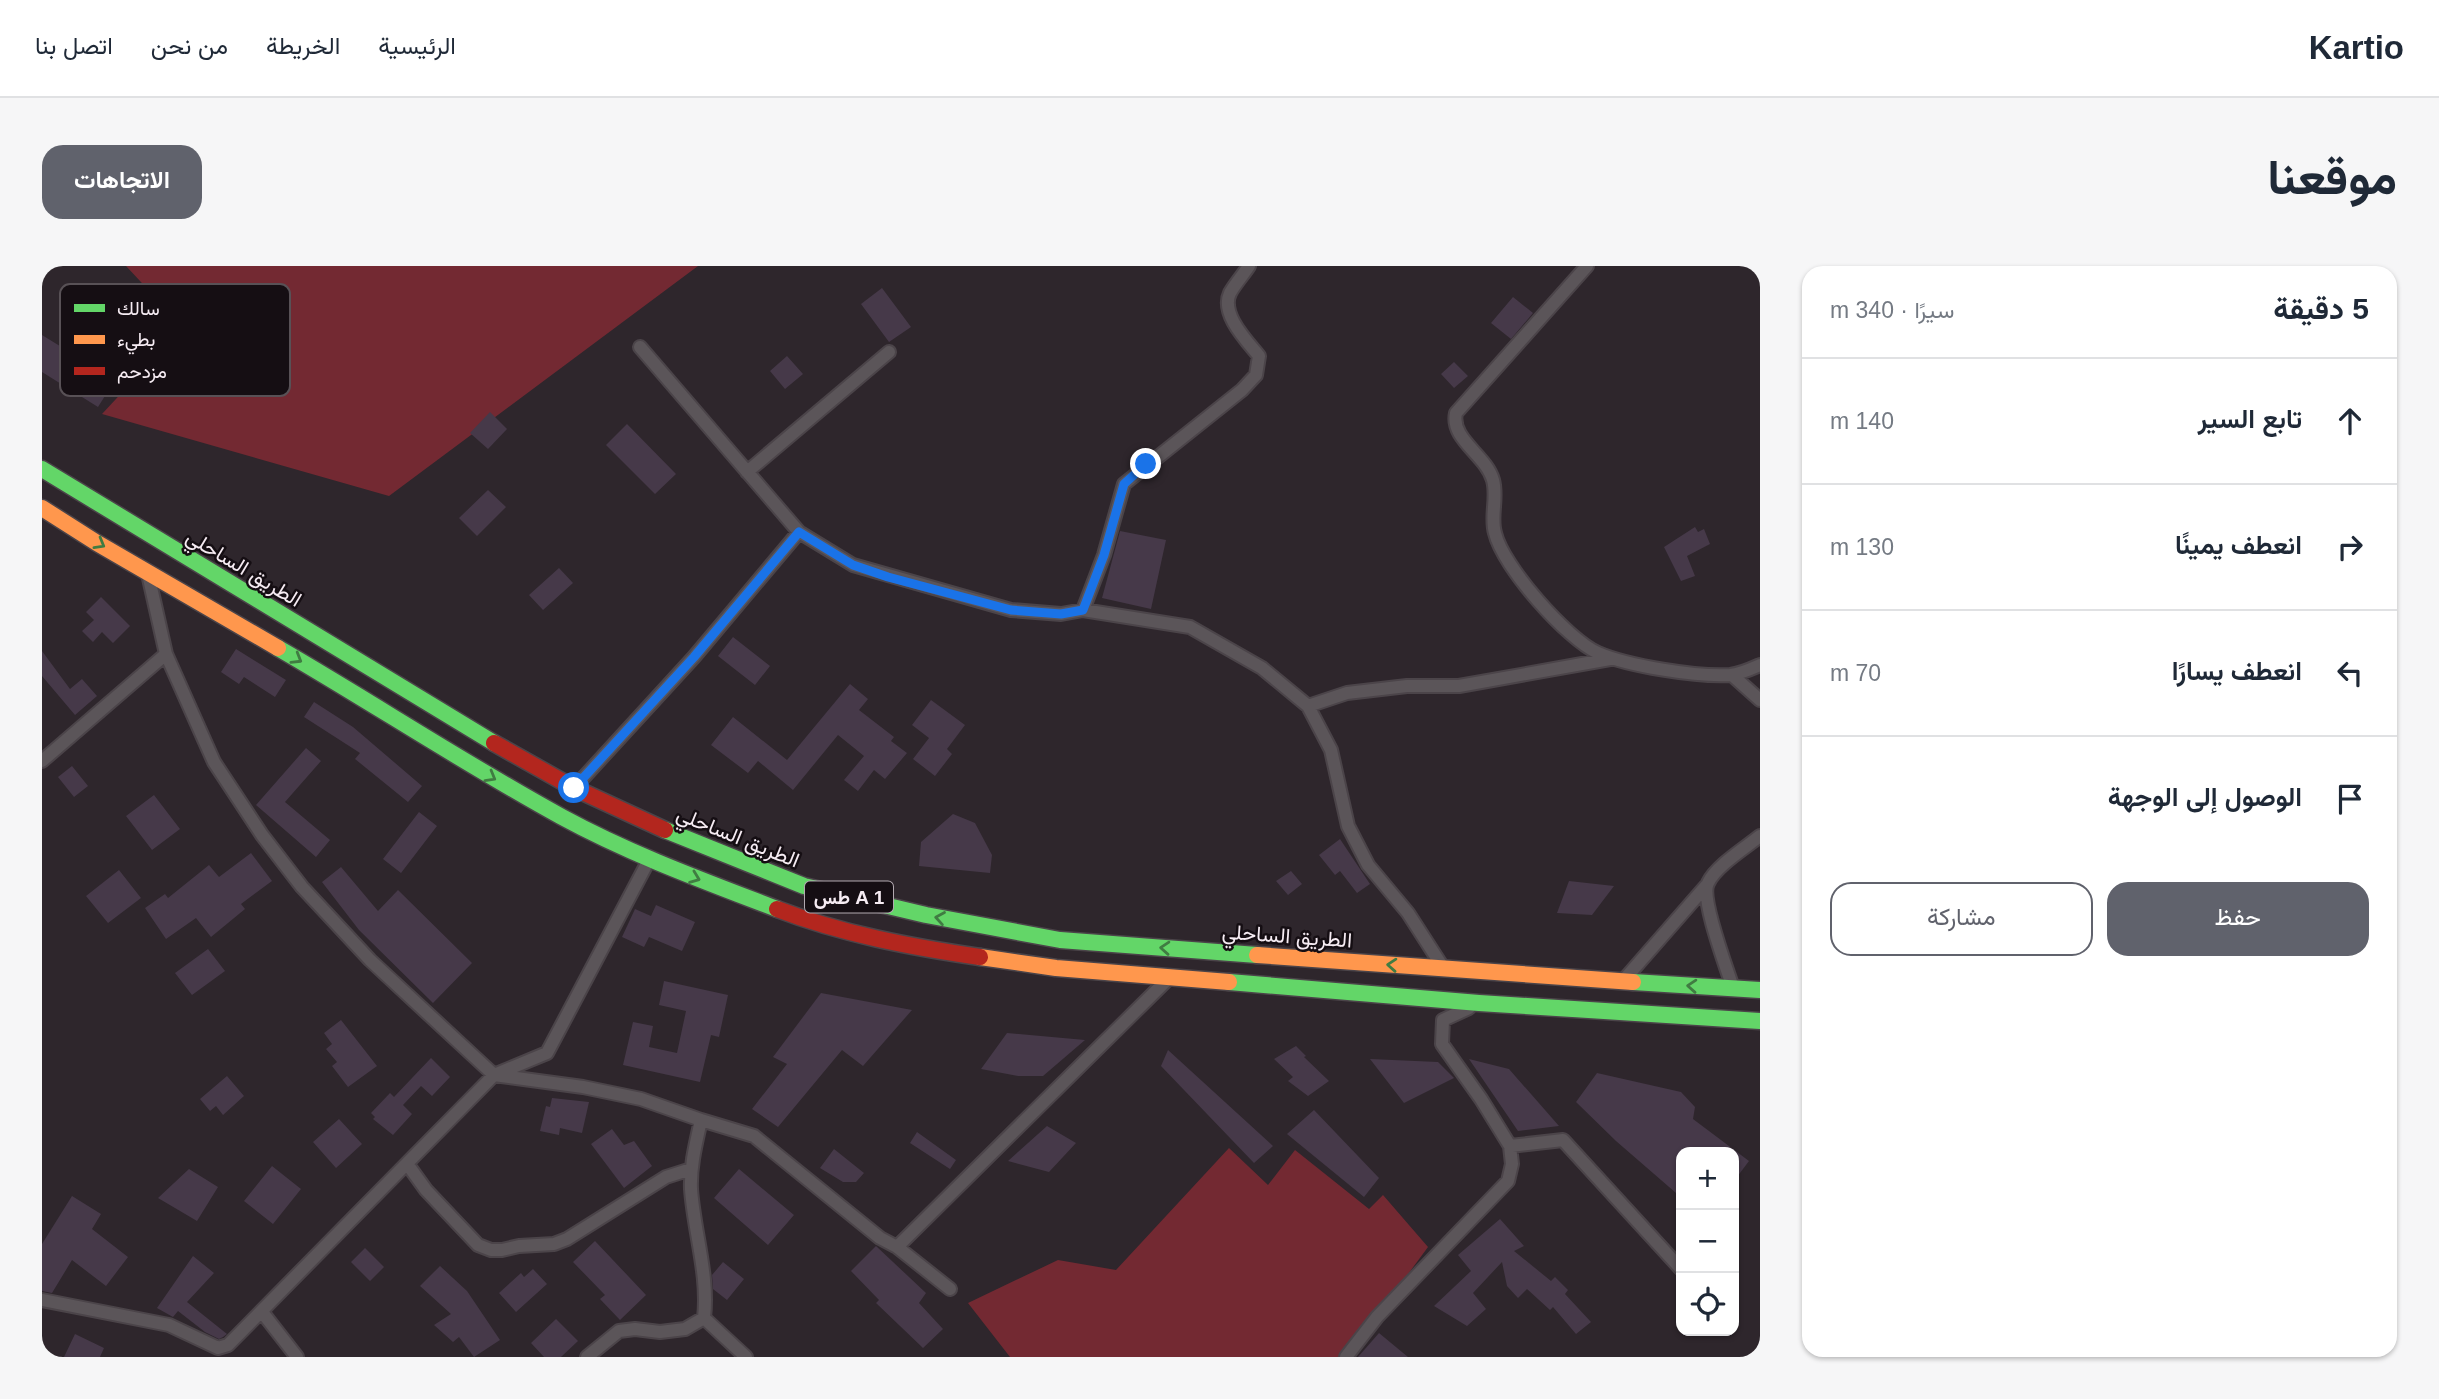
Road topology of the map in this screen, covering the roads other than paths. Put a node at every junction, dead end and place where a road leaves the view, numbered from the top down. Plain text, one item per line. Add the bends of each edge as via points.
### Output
1 (1249, 266) edge
2 (1587, 266) edge
3 (640, 347) dead end
4 (889, 352) dead end
5 (42, 469) edge
6 (747, 472) junction
7 (42, 508) edge
8 (799, 532) junction
9 (147, 570) junction
10 (1083, 610) junction
11 (166, 654) junction
12 (1614, 659) junction
13 (1760, 665) edge
14 (1732, 675) junction
15 (1760, 700) edge
16 (1308, 706) junction
17 (42, 761) edge
18 (574, 788) junction
19 (1760, 836) edge
20 (650, 858) junction
21 (1706, 887) junction
22 (1444, 969) junction
23 (1169, 978) junction
24 (1623, 981) junction
25 (1733, 988) junction
26 (1760, 990) edge
27 (1479, 1003) junction
28 (1760, 1021) edge
29 (494, 1075) junction
30 (701, 1120) junction
31 (1510, 1146) junction
32 (408, 1165) junction
33 (691, 1169) junction
34 (897, 1247) junction
35 (1676, 1264) edge
36 (950, 1289) dead end
37 (42, 1300) edge
38 (262, 1312) junction
39 (704, 1318) junction
40 (297, 1357) edge
41 (587, 1357) edge
42 (746, 1357) edge
43 (1346, 1357) edge

1 - 10 street via 1227,304 1259,356 1256,375 1124,484
2 - 12 street via 1467,399 1454,421 1493,481 1495,534 1518,575 1581,642
3 - 6 street
4 - 6 street
5 - 18 highway, الطريق الساحلي / طس A 1 via 467,728
6 - 8 street
7 -> 9 highway, طس A 1
8 - 10 street via 853,565 888,577 1011,610 1061,614
8 - 18 street via 694,657
9 - 11 street
9 -> 20 highway, طس A 1 via 485,773 564,818
10 - 16 street via 1190,627 1262,668
11 - 17 street
11 - 29 street via 214,762 302,887 370,960
12 - 14 street via 1671,671
12 - 16 street via 1459,685 1407,685 1347,693
13 - 14 street
14 - 15 street
16 - 22 street via 1331,750 1348,825 1368,865 1408,913
22 -> 18 highway, الطريق الساحلي / طس A 1 via 1060,940 926,915 804,887 692,843
19 - 21 street via 1713,875
20 -> 23 highway, طس A 1 via 821,926 920,948 1055,968
20 - 29 street via 547,1053
21 - 24 street
21 - 25 street
22 - 24 highway, الطريق الساحلي / طس A 1
23 - 27 highway, طس A 1
23 - 34 street
25 -> 24 highway, الطريق الساحلي / طس A 1
25 - 26 highway, الطريق الساحلي / طس A 1
27 - 28 highway, طس A 1
27 - 31 street via 1443,1020 1442,1044
29 - 30 street via 641,1099
29 - 32 street
30 - 33 street
30 - 34 street via 754,1136
31 - 35 street via 1563,1140
31 - 43 street via 1508,1181 1377,1317
32 - 33 street via 478,1245 491,1250 567,1239 666,1177
32 - 38 street
33 - 39 street
34 - 36 street
37 - 38 street via 169,1325 218,1348 233,1342
38 - 40 street
39 - 41 street via 685,1329 619,1331
39 - 42 street

